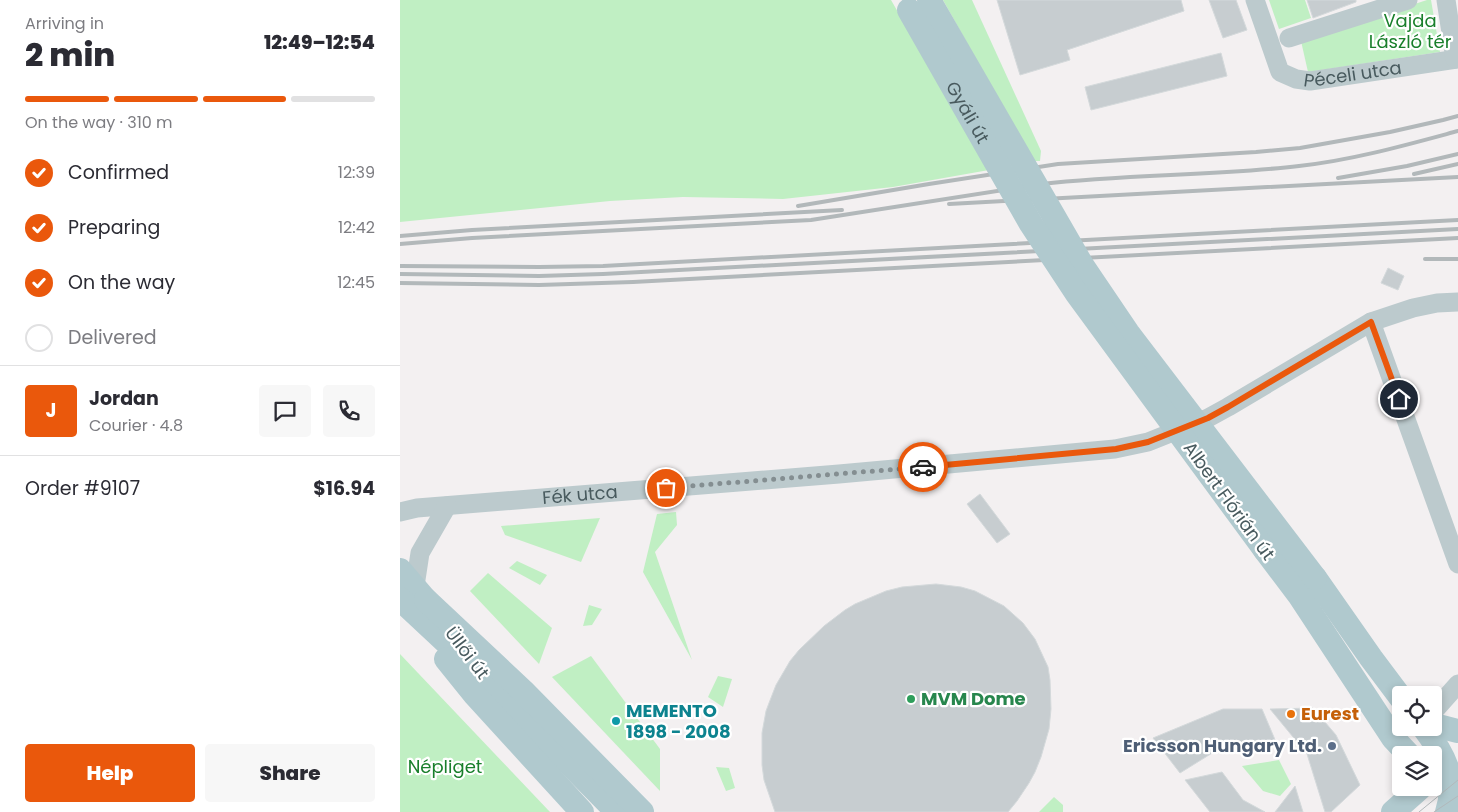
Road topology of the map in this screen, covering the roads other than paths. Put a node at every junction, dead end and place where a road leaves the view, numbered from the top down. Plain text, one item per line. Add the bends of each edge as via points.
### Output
1 (1255, 0) edge
2 (1408, 0) edge
3 (1446, 0) edge
4 (918, 3) edge
5 (1288, 38) dead end
6 (1456, 59) edge
7 (1056, 218) joint
8 (1030, 224) joint
9 (1458, 302) edge
10 (1371, 322) junction
11 (447, 506) junction
12 (409, 510) edge
13 (400, 517) edge
14 (1458, 564) edge
15 (408, 592) edge
16 (1458, 684) edge
17 (1392, 686) edge
18 (1442, 702) edge
19 (1442, 728) edge
20 (1458, 731) edge
21 (1430, 736) edge
22 (1393, 738) junction
23 (1395, 746) edge
24 (1401, 746) edge
25 (1448, 776) edge
26 (1398, 796) edge
27 (1411, 796) edge
28 (1394, 811) edge
29 (582, 812) edge
30 (617, 812) edge
31 (642, 812) edge
32 (1447, 812) edge

1 - 6 street, Péceli utca via 1280,72 1296,79 1310,81
2 - 5 street
3 - 6 street
4 - 7 main road, Gyáli út, bridge
4 - 8 main road, Gyáli út, bridge
7 - 17 main road, Albert Flórián út, bridge via 1082,265 1128,332 1315,578
8 - 22 main road, Albert Flórián út, bridge via 1077,294 1299,595
9 - 10 street, Fék utca via 1413,308
10 - 11 street, Fék utca via 1208,418 1148,442 1116,449
10 - 14 street
11 - 12 street, Fék utca
11 - 15 street via 420,553
12 - 13 street, Fék utca
15 - 29 main road via 475,695
15 - 30 main road, Üllői út via 492,685
15 - 31 main road via 523,691
16 - 18 street
19 - 20 main road
21 - 25 main road via 1440,750
22 - 23 main road
22 - 24 main road, Albert Flórián út
25 - 32 main road via 1452,802
26 - 28 main road
27 - 28 main road

